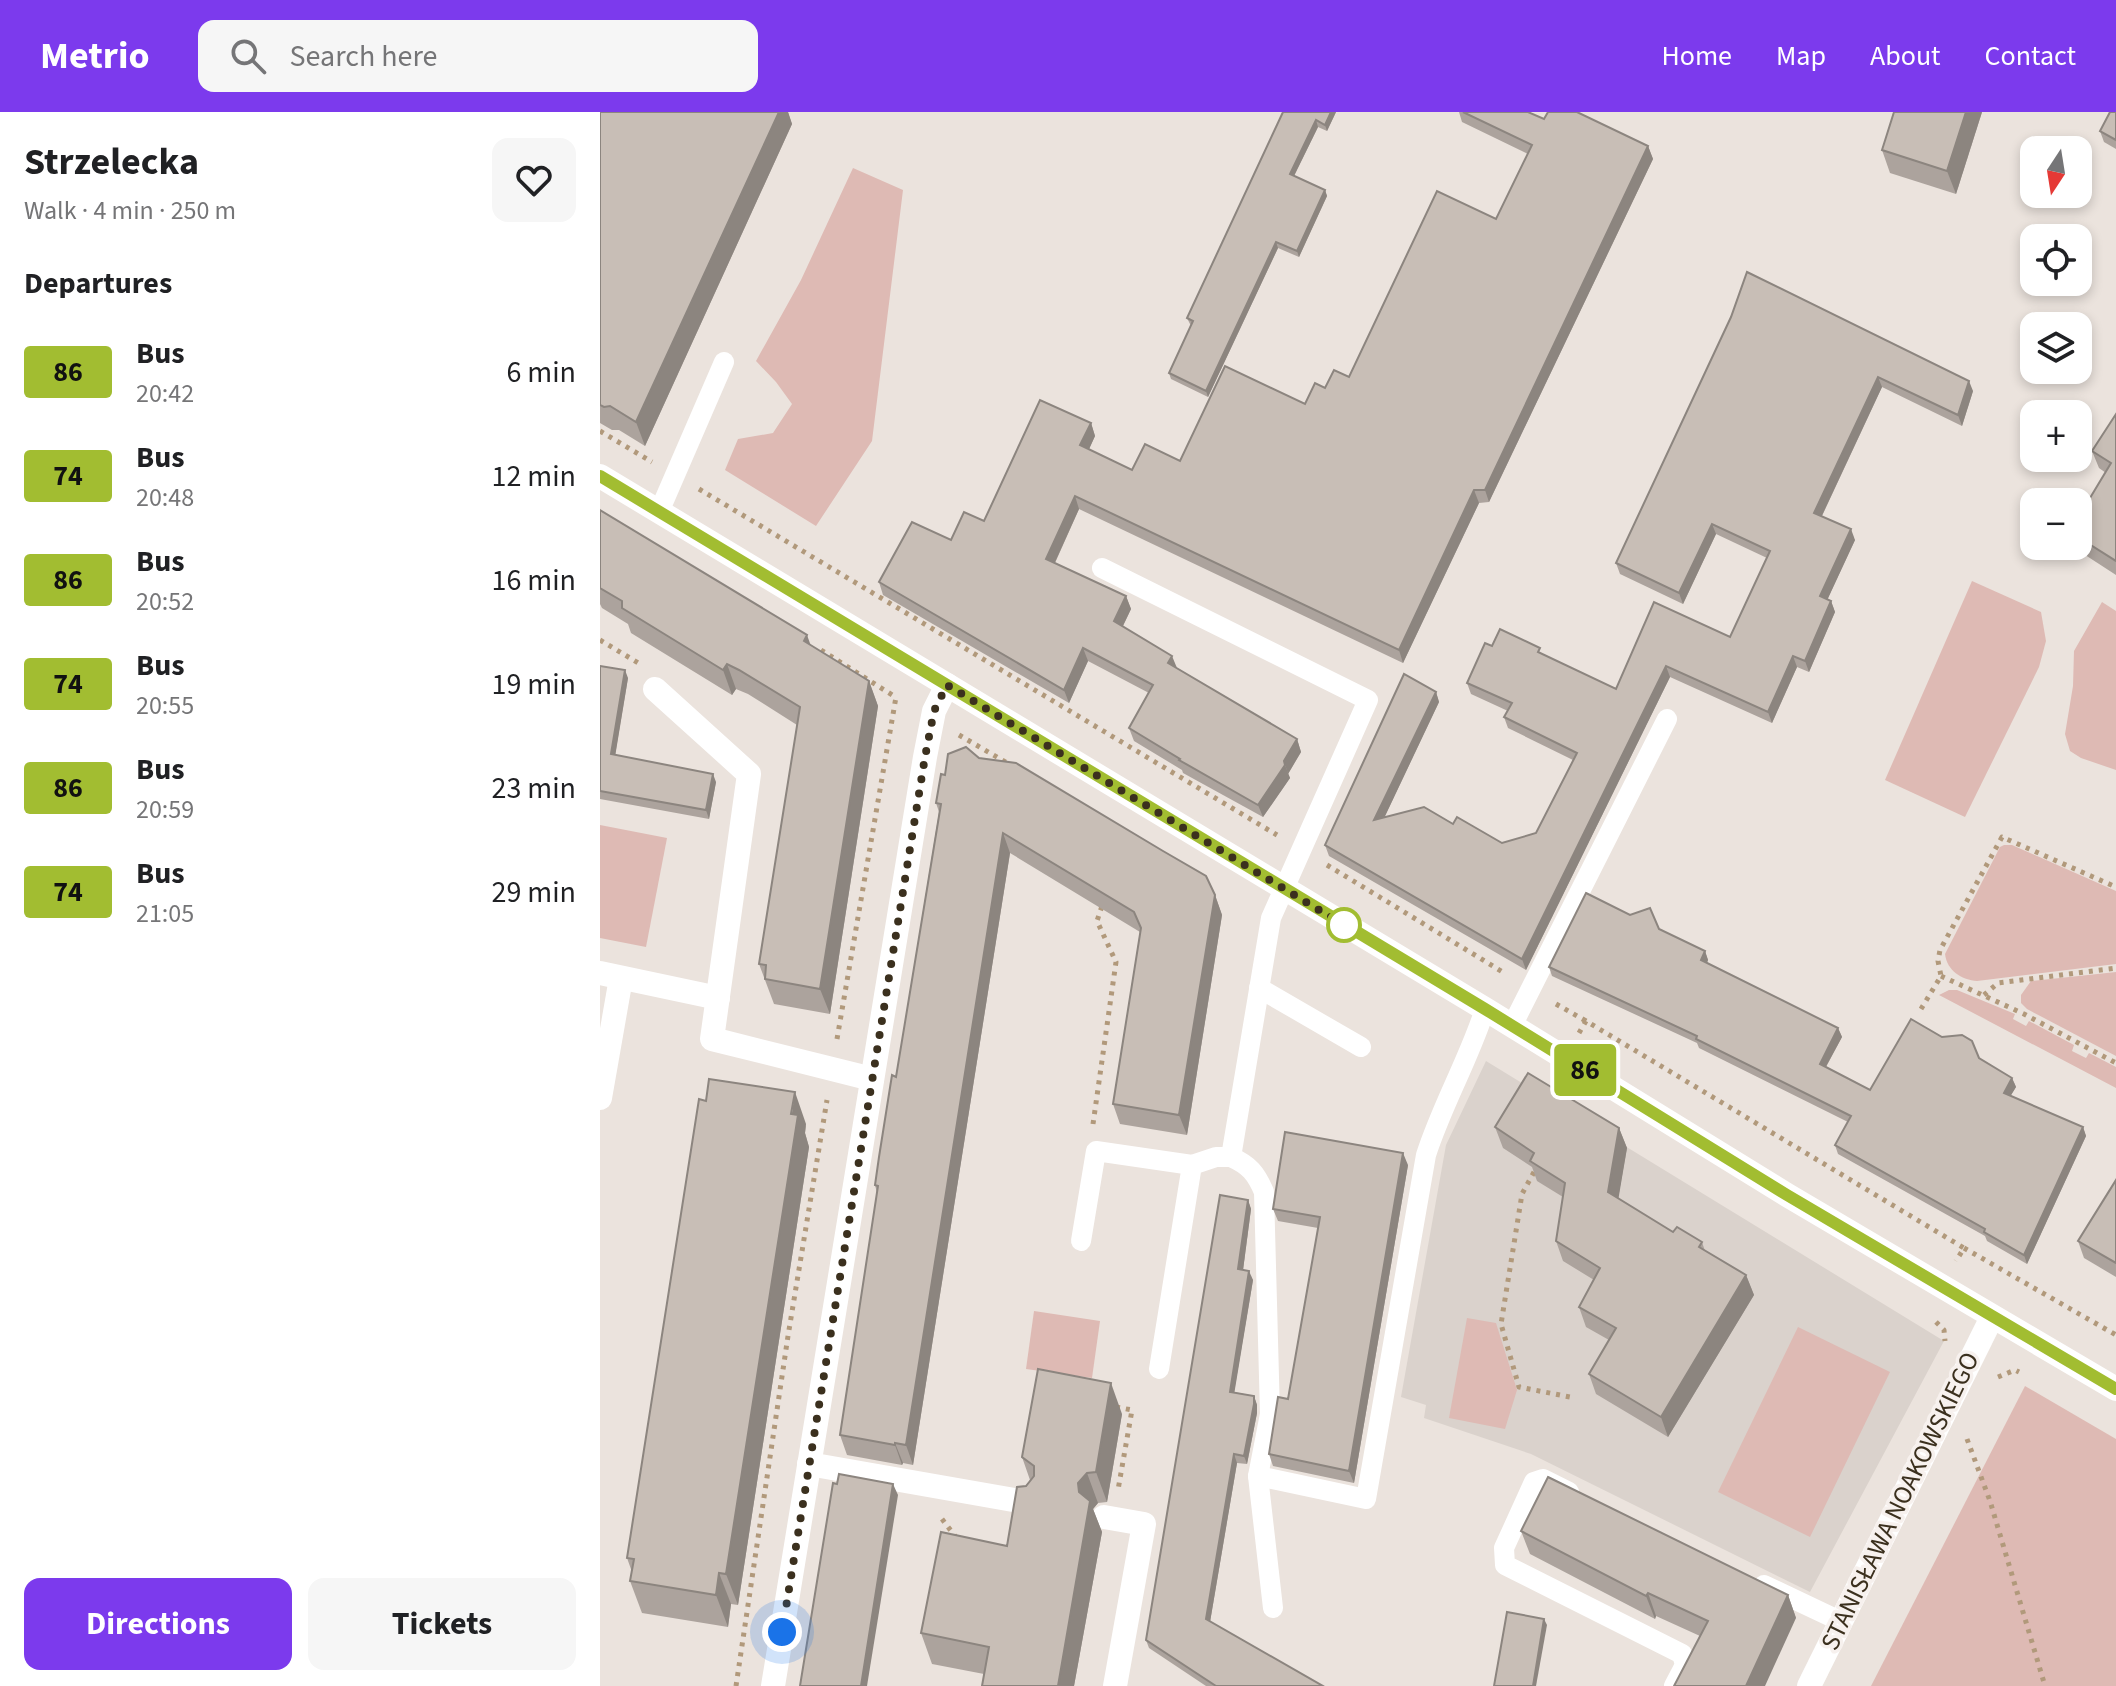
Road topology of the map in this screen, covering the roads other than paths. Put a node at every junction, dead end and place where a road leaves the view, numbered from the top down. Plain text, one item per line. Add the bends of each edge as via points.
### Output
1 (724, 362) dead end
2 (600, 476) edge
3 (659, 512) junction
4 (1102, 568) dead end
5 (947, 685) junction
6 (655, 689) road end
7 (1667, 719) dead end
8 (1283, 888) junction
9 (610, 975) edge
10 (1259, 988) junction
11 (718, 998) junction
12 (1485, 1009) junction
13 (1512, 1026) junction
14 (1361, 1047) dead end
15 (872, 1079) junction
16 (600, 1098) edge
17 (1231, 1157) junction
18 (1192, 1165) junction
19 (1081, 1241) dead end
20 (1992, 1317) junction
21 (1159, 1369) dead end
22 (2116, 1389) edge
23 (809, 1464) junction
24 (1258, 1476) junction
25 (1586, 1500) edge
26 (1031, 1503) edge
27 (1109, 1518) road end
28 (1744, 1575) edge
29 (1273, 1608) dead end
30 (1840, 1621) junction
31 (773, 1686) edge
32 (1115, 1686) edge
33 (1674, 1686) edge
34 (1809, 1686) edge

1 - 3 lane
2 - 3 street
3 - 5 street
4 - 8 lane via 1368,700
5 - 8 street
5 - 15 street via 932,720
6 - 11 street via 749,774
7 - 13 lane
8 - 10 lane via 1271,918
8 - 12 street
9 - 11 street
9 - 16 street
10 - 14 lane
10 - 17 lane
11 - 15 street via 712,1039
12 - 13 street
12 - 24 lane via 1426,1155 1366,1499
13 - 20 street
15 - 23 street
17 - 18 lane
17 - 24 lane via 1248,1164 1264,1192 1270,1414
18 - 19 lane via 1096,1151
18 - 21 lane
20 - 22 street
20 - 30 street, STANISŁAWA NOAKOWSKIEGO
23 - 26 street
23 - 31 street
24 - 29 lane
25 - 33 lane via 1543,1479 1534,1482 1504,1548 1505,1565 1682,1654 1685,1665
27 - 32 street via 1144,1524
28 - 30 lane
30 - 34 street, STANISŁAWA NOAKOWSKIEGO

